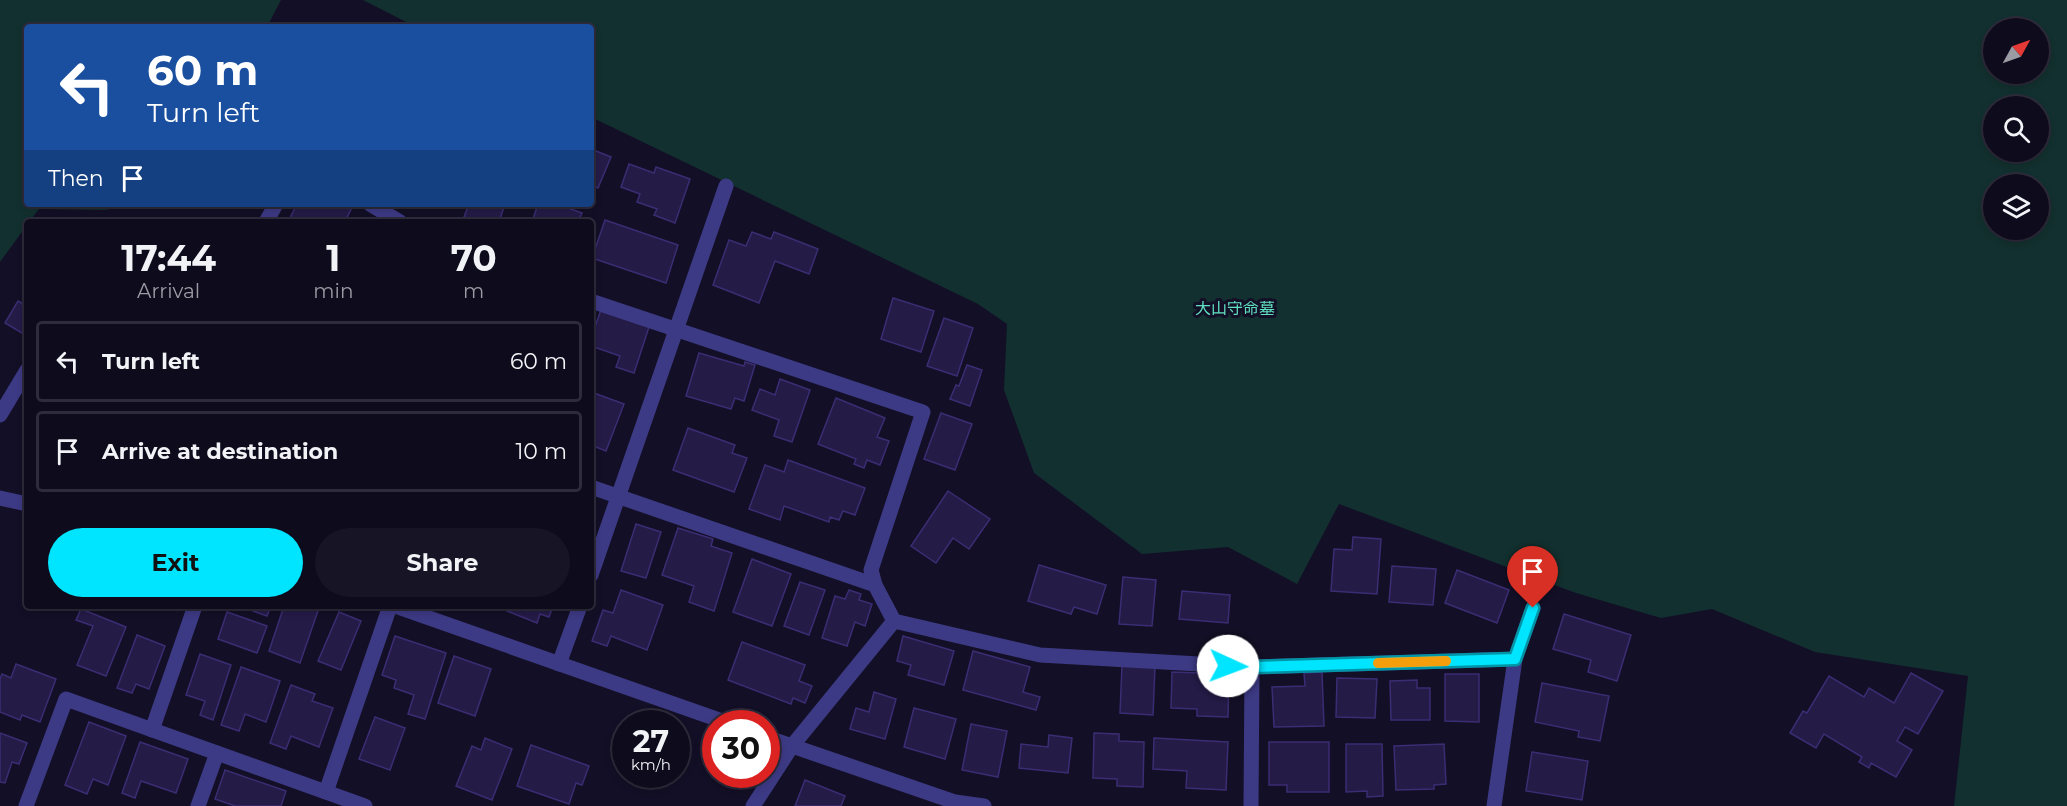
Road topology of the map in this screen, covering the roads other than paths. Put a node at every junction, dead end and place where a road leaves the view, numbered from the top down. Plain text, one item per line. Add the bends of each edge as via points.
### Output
1 (726, 186) dead end
2 (375, 207) edge
3 (395, 219) edge
4 (594, 302) edge
5 (677, 329) junction
6 (24, 375) edge
7 (0, 415) edge
8 (594, 488) edge
9 (619, 497) junction
10 (0, 498) edge
11 (24, 503) edge
12 (594, 567) edge
13 (875, 585) junction
14 (1533, 608) dead end
15 (194, 609) edge
16 (389, 609) edge
17 (404, 609) edge
18 (579, 609) edge
19 (894, 621) junction
20 (1515, 659) junction
21 (560, 664) junction
22 (1252, 667) junction
23 (702, 714) edge
24 (152, 730) junction
25 (780, 742) edge
26 (792, 746) junction
27 (217, 753) junction
28 (326, 792) junction
29 (26, 806) edge
30 (198, 806) edge
31 (365, 806) edge
32 (753, 806) edge
33 (984, 806) edge
34 (1251, 806) edge
35 (1494, 806) edge

1 - 5 street
2 - 3 street
4 - 5 street
5 - 9 street
5 - 13 street via 922,412 871,570
6 - 7 street
8 - 9 street
9 - 12 street
9 - 13 street
10 - 11 street
13 - 19 street
14 - 20 street
15 - 24 street
16 - 28 street
17 - 21 street
18 - 21 street
19 - 22 street via 1040,655
19 - 26 street
20 - 22 street
20 - 35 street
21 - 23 street
22 - 34 street
24 - 27 street
24 - 29 street via 66,699
25 - 26 street
26 - 32 street
26 - 33 street via 955,802
27 - 28 street
27 - 30 street
28 - 31 street

